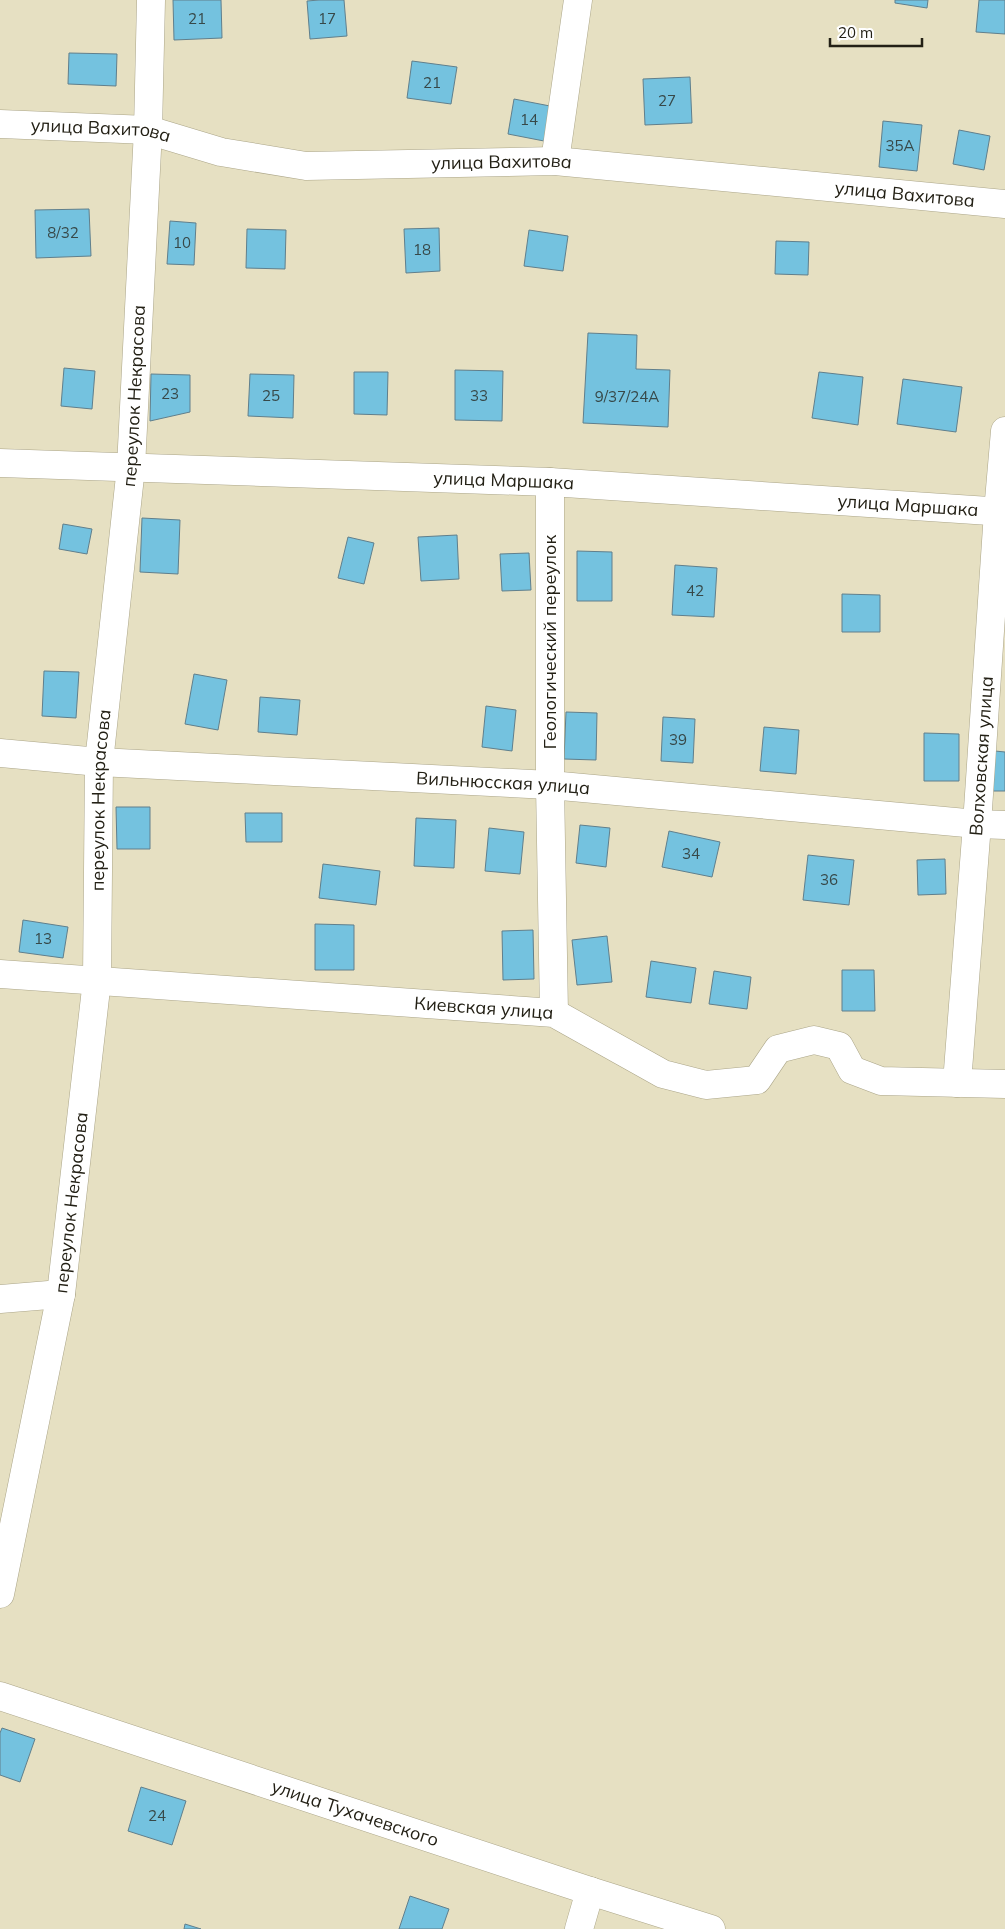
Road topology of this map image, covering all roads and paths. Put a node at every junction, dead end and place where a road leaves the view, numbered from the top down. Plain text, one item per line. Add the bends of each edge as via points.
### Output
1 (151, 0) edge
2 (578, 0) edge
3 (0, 124) edge
4 (148, 130) junction
5 (555, 161) junction
6 (1005, 204) edge
7 (1005, 431) edge
8 (0, 463) edge
9 (131, 467) junction
10 (550, 482) junction
11 (1001, 512) edge
12 (0, 753) edge
13 (99, 762) junction
14 (550, 785) junction
15 (977, 824) junction
16 (1005, 825) edge
17 (0, 974) edge
18 (97, 980) junction
19 (554, 1013) junction
20 (957, 1082) junction
21 (1005, 1084) edge
22 (61, 1294) junction
23 (0, 1299) edge
24 (0, 1594) edge
25 (0, 1696) edge
26 (590, 1891) junction
27 (579, 1929) edge
28 (711, 1929) edge

1 - 4 street, переулок Некрасова
2 - 5 street
3 - 4 street, улица Вахитова
4 - 5 street, улица Вахитова via 221,152 306,166
4 - 9 street, переулок Некрасова
5 - 6 street, улица Вахитова
7 - 11 street, Волховская улица
8 - 9 street, улица Маршака
9 - 10 street, улица Маршака
9 - 13 street, переулок Некрасова
10 - 11 street, улица Маршака
10 - 14 street, Геологический переулок
11 - 15 street, Волховская улица
12 - 13 street, Вильнюсская улица
13 - 14 street, Вильнюсская улица
13 - 18 street, переулок Некрасова
14 - 15 street, Вильнюсская улица
14 - 19 street, Геологический переулок
15 - 16 street, Вильнюсская улица
15 - 20 street, Волховская улица
17 - 18 street, Киевская улица
18 - 19 street, Киевская улица
18 - 22 street, переулок Некрасова
19 - 20 street, Киевская улица via 663,1074 706,1085 757,1080 778,1049 814,1040 839,1046 852,1070 881,1081
20 - 21 street, Киевская улица
22 - 23 street
22 - 24 street, переулок Некрасова
25 - 26 street, улица Тухачевского
26 - 27 street
26 - 28 street, улица Тухачевского

